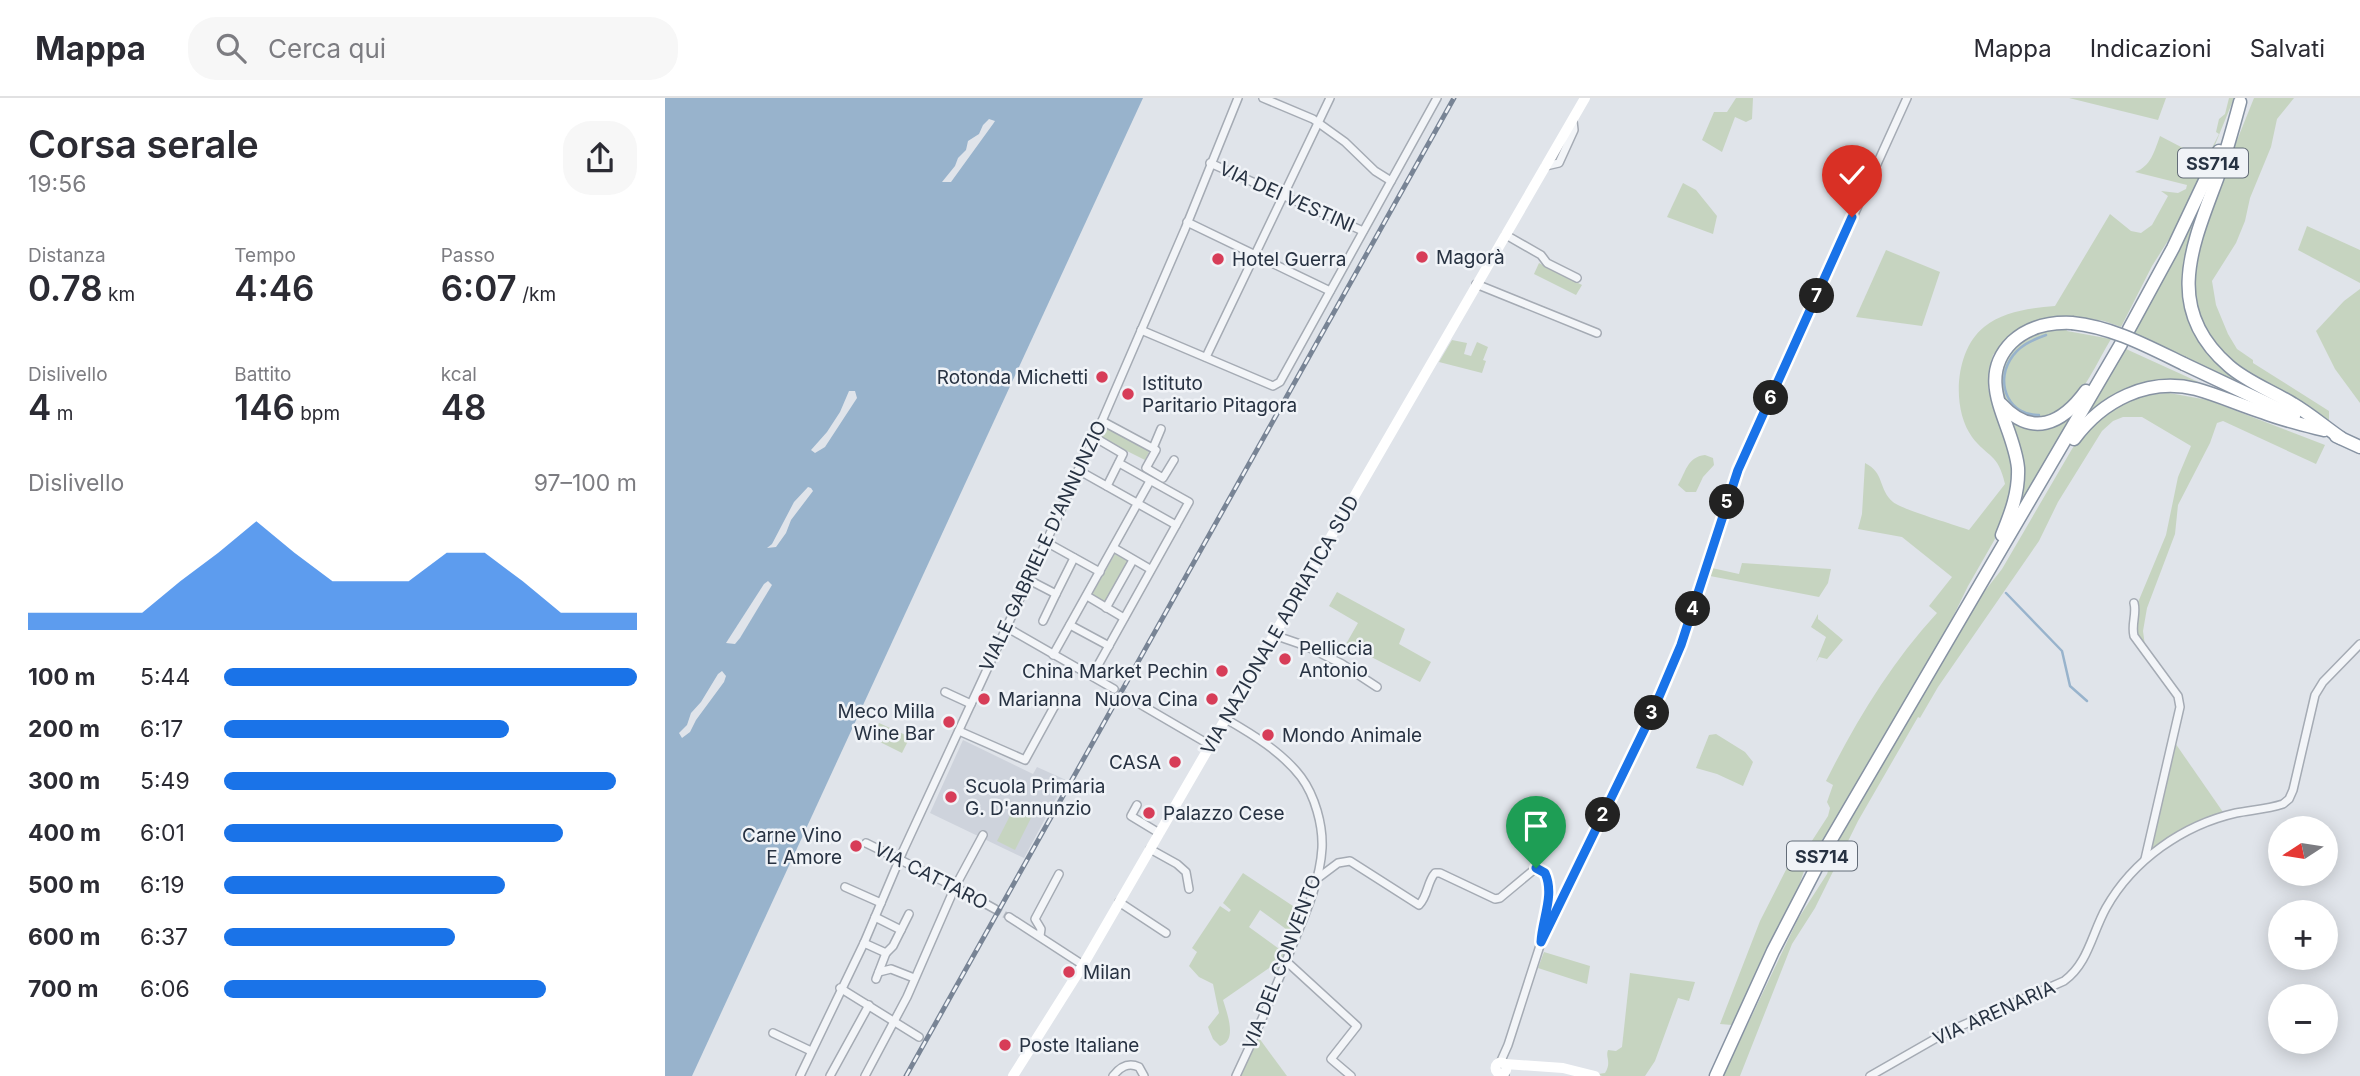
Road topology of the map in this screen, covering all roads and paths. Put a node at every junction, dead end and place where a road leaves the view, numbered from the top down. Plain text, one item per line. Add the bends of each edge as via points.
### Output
1 (1238, 98) edge
2 (1263, 98) edge
3 (1330, 98) edge
4 (1437, 98) edge
5 (1585, 98) edge
6 (1907, 98) edge
7 (2241, 100) edge
8 (1318, 124) junction
9 (1210, 163) junction
10 (1391, 181) junction
11 (1285, 195) junction
12 (1187, 222) junction
13 (1363, 231) junction
14 (1506, 234) junction
15 (1255, 255) junction
16 (1577, 278) dead end
17 (1476, 284) junction
18 (1330, 291) junction
19 (1142, 327) junction
20 (2129, 329) dead end
21 (1597, 333) dead end
22 (1206, 357) junction
23 (1998, 401) junction
24 (1102, 421) junction
25 (1161, 429) dead end
26 (2325, 430) junction
27 (1094, 437) junction
28 (2341, 438) junction
29 (2360, 447) edge
30 (1153, 448) junction
31 (1174, 460) dead end
32 (1119, 463) junction
33 (1078, 470) junction
34 (1150, 481) junction
35 (1107, 486) junction
36 (2032, 498) junction
37 (1137, 503) junction
38 (1176, 525) junction
39 (1046, 541) junction
40 (1114, 548) junction
41 (1074, 558) junction
42 (1133, 560) junction
43 (1150, 569) junction
44 (1100, 572) junction
45 (1985, 576) junction
46 (1029, 580) junction
47 (1056, 594) junction
48 (1087, 596) junction
49 (2134, 603) dead end
50 (1106, 608) junction
51 (1124, 618) junction
52 (1043, 621) dead end
53 (1070, 625) junction
54 (1006, 627) junction
55 (1274, 635) junction
56 (2360, 644) edge
57 (1109, 646) junction
58 (1053, 655) junction
59 (1092, 676) junction
60 (1377, 687) dead end
61 (1114, 689) tunnel mouth
62 (945, 692) dead end
63 (1059, 698) dead end
64 (1133, 700) tunnel mouth
65 (971, 704) junction
66 (1226, 719) junction
67 (959, 730) junction
68 (1210, 745) junction
69 (1137, 805) dead end
70 (1159, 833) junction
71 (983, 835) dead end
72 (866, 843) dead end
73 (1150, 849) junction
74 (899, 859) junction
75 (2145, 859) junction
76 (1059, 874) dead end
77 (1318, 878) junction
78 (845, 887) dead end
79 (955, 887) junction
80 (1189, 889) dead end
81 (1119, 902) junction
82 (881, 903) junction
83 (995, 909) tunnel mouth
84 (909, 914) dead end
85 (875, 917) junction
86 (1009, 917) tunnel mouth
87 (901, 930) junction
88 (1166, 933) dead end
89 (1040, 936) junction
90 (1541, 942) junction
91 (864, 943) junction
92 (886, 953) junction
93 (1286, 961) junction
94 (1083, 965) junction
95 (914, 978) junction
96 (840, 988) junction
97 (869, 1005) junction
98 (893, 1021) junction
99 (773, 1033) dead end
100 (919, 1037) dead end
101 (811, 1051) junction
102 (1502, 1070) edge
103 (800, 1076) edge
104 (830, 1076) edge
105 (865, 1076) edge
106 (1013, 1076) edge
107 (1113, 1076) edge
108 (1144, 1076) edge
109 (1236, 1076) edge
110 (1351, 1076) edge
111 (1595, 1076) edge
112 (1716, 1076) edge
113 (1870, 1076) edge

1 - 9 street, VIALE GABRIELE D'ANNUNZIO
2 - 8 street
3 - 8 street
4 - 10 street
5 - 14 main road, VIA NAZIONALE ADRIATICA SUD
6 - 90 street via 1738,470 1681,645 1650,718
7 - 20 highway, SS714 via 2192,209
7 - 28 highway via 2193,245 2188,280 2193,313 2204,337 2230,367
8 - 10 street
8 - 11 street
9 - 11 street, VIA DEI VESTINI
9 - 12 street, VIALE GABRIELE D'ANNUNZIO
10 - 13 street
11 - 13 street, VIA DEI VESTINI
11 - 15 street
12 - 15 street
12 - 19 street, VIALE GABRIELE D'ANNUNZIO
13 - 18 street
14 - 16 street
14 - 17 main road, VIA NAZIONALE ADRIATICA SUD
15 - 18 street
15 - 22 street
17 - 21 street
17 - 55 main road, VIA NAZIONALE ADRIATICA SUD
18 - 22 street via 1280,382 1273,386
19 - 22 street
19 - 24 street, VIALE GABRIELE D'ANNUNZIO
23 - 26 highway, bridge via 1994,374 2010,344 2042,326 2071,323 2121,334
23 - 36 highway, SS714 via 2026,422 2058,418 2078,401 2111,347 2120,343
23 - 45 highway via 2016,456 2018,488
24 - 27 street, VIALE GABRIELE D'ANNUNZIO
24 - 30 street
25 - 30 street
26 - 28 highway
26 - 36 highway via 2196,389 2149,388 2113,401 2092,416
27 - 32 street via 1123,453
27 - 33 street, VIALE GABRIELE D'ANNUNZIO
28 - 29 highway
30 - 31 street via 1146,468 1163,478
32 - 34 street
32 - 35 street
33 - 35 street
33 - 39 street, VIALE GABRIELE D'ANNUNZIO
34 - 37 street
34 - 38 street via 1189,502
35 - 37 street
36 - 45 highway, SS714
37 - 38 street
37 - 40 street
38 - 43 street
39 - 41 street
39 - 46 street, VIALE GABRIELE D'ANNUNZIO
40 - 42 street
40 - 44 street
41 - 44 street
41 - 47 street
42 - 43 street
42 - 50 street
43 - 51 street
44 - 48 street
45 - 112 highway, SS714 via 1818,864
46 - 47 street
46 - 54 street, VIALE GABRIELE D'ANNUNZIO
47 - 52 street
48 - 50 street
48 - 53 street
49 - 75 street via 2134,636 2178,696 2180,707
50 - 51 street
51 - 57 street
53 - 57 street
53 - 58 street
54 - 58 street
54 - 65 street, VIALE GABRIELE D'ANNUNZIO
55 - 60 street via 1342,664
55 - 66 main road, VIA NAZIONALE ADRIATICA SUD
56 - 75 street, VIA ARENARIA via 2315,695 2289,799 2198,826
57 - 59 street
58 - 59 street
59 - 61 street
62 - 65 street
63 - 67 street via 1025,760
64 - 68 street
65 - 67 street, VIALE GABRIELE D'ANNUNZIO
66 - 68 main road, VIA NAZIONALE ADRIATICA SUD
66 - 77 street, VIA DEL CONVENTO via 1288,762 1308,790 1321,829
67 - 74 street, VIALE GABRIELE D'ANNUNZIO
68 - 70 main road, VIA NAZIONALE ADRIATICA SUD
69 - 70 street via 1131,816
70 - 73 main road, VIA NAZIONALE ADRIATICA SUD
71 - 79 street
72 - 74 street, VIA CATTARO
73 - 80 street via 1186,872
73 - 81 main road, VIA NAZIONALE ADRIATICA SUD
74 - 79 street, VIA CATTARO
74 - 82 street, VIALE GABRIELE D'ANNUNZIO
75 - 113 street, VIA ARENARIA via 2106,907 2074,974 1947,1032
76 - 89 street via 1035,919
77 - 90 street via 1338,863 1350,861 1419,905 1435,873 1495,899 1536,868 1541,869 1550,893
77 - 93 street, VIA DEL CONVENTO
78 - 82 street
79 - 83 street, VIA CATTARO
79 - 95 street
81 - 88 street
81 - 94 main road, VIA NAZIONALE ADRIATICA SUD
82 - 85 street, VIALE GABRIELE D'ANNUNZIO
84 - 87 street
85 - 87 street
85 - 91 street, VIALE GABRIELE D'ANNUNZIO
86 - 89 street, VIA CATTARO
87 - 92 street
89 - 94 street, VIA CATTARO
90 - 102 street
91 - 92 street
91 - 96 street, VIALE GABRIELE D'ANNUNZIO
92 - 95 street via 877,976 891,969
93 - 109 street, VIA DEL CONVENTO
93 - 110 street via 1357,1026 1331,1059
94 - 106 main road, VIA NAZIONALE ADRIATICA SUD
95 - 98 street
96 - 97 street
96 - 101 street, VIALE GABRIELE D'ANNUNZIO
97 - 98 street
97 - 104 street
98 - 100 street
98 - 105 street
99 - 101 street
101 - 103 street, VIALE GABRIELE D'ANNUNZIO
102 - 111 main road via 1538,1065
107 - 108 street via 1132,1064

